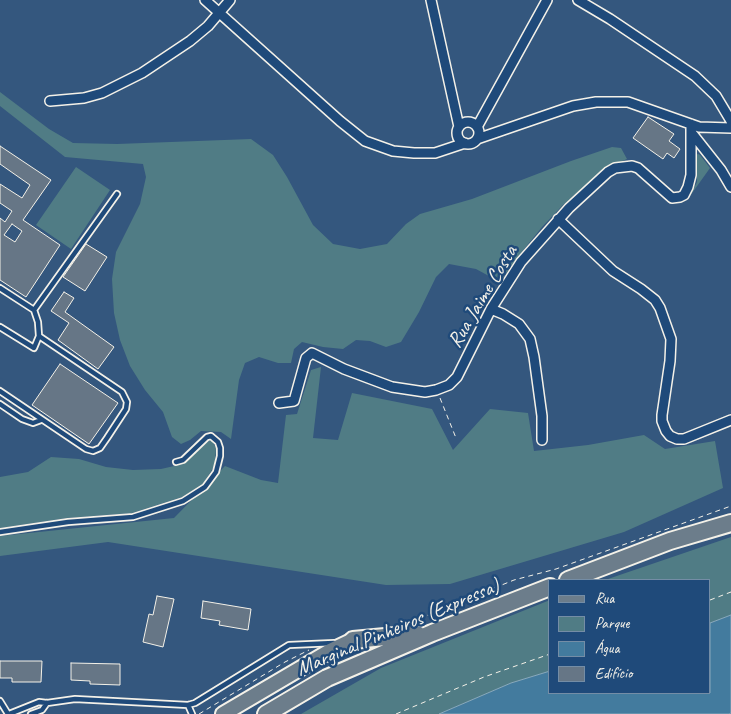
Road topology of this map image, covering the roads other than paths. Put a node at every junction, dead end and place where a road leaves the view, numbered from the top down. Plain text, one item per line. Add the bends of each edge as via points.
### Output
1 (204, 0) edge
2 (230, 0) edge
3 (430, 0) edge
4 (547, 0) edge
5 (578, 0) edge
6 (220, 13) junction
7 (50, 101) dead end
8 (731, 121) edge
9 (691, 128) junction
10 (731, 128) edge
11 (471, 132) junction
12 (731, 187) edge
13 (117, 194) dead end
14 (558, 219) junction
15 (0, 288) edge
16 (34, 310) junction
17 (491, 310) junction
18 (0, 329) edge
19 (39, 336) junction
20 (0, 390) edge
21 (280, 403) dead end
22 (0, 404) edge
23 (41, 420) junction
24 (731, 420) edge
25 (542, 440) dead end
26 (176, 462) dead end
27 (731, 523) edge
28 (0, 532) edge
29 (571, 579) edge
30 (548, 588) edge
31 (432, 633) junction
32 (353, 640) junction
33 (0, 701) edge
34 (47, 703) junction
35 (188, 705) junction
36 (8, 714) edge
37 (31, 714) edge
38 (192, 714) edge
39 (223, 714) edge
40 (266, 714) edge

1 - 6 street
2 - 6 street
3 - 11 street via 456,111
4 - 11 street
5 - 8 street via 695,76 716,96
6 - 7 street via 190,41 142,73 102,93
6 - 11 street via 365,140 393,151 435,153 448,149
9 - 10 street
9 - 11 street via 628,102 596,102
9 - 12 street
9 - 14 street, Rua Jaime Costa via 691,175 688,187 680,197 669,196 638,168 624,166 608,172
13 - 16 lane
14 - 17 street, Rua Jaime Costa via 521,262
14 - 24 street via 613,272 641,288 660,308 671,348 662,415 670,436 684,439
15 - 16 lane
16 - 19 lane
17 - 21 street, Rua Jaime Costa via 457,377 449,385 418,392 392,387 312,353 306,358 294,401
17 - 25 street via 519,324 530,340 542,416
18 - 19 lane via 34,348
19 - 23 lane via 122,392 127,402 126,409 107,438 100,448 93,451
20 - 23 lane
22 - 23 lane via 22,419 33,423
26 - 28 lane via 183,460 207,437 211,436 218,442 220,456 216,472 205,488 183,501 133,517
27 - 29 highway via 670,541
30 - 31 highway, Marginal Pinheiros (Expressa)
31 - 32 highway
31 - 40 highway, Marginal Pinheiros (Expressa) via 327,678
32 - 35 lane via 289,645
32 - 39 main road
33 - 36 lane
34 - 35 lane via 91,699
34 - 36 lane via 39,702
34 - 37 lane via 42,710
35 - 38 lane

